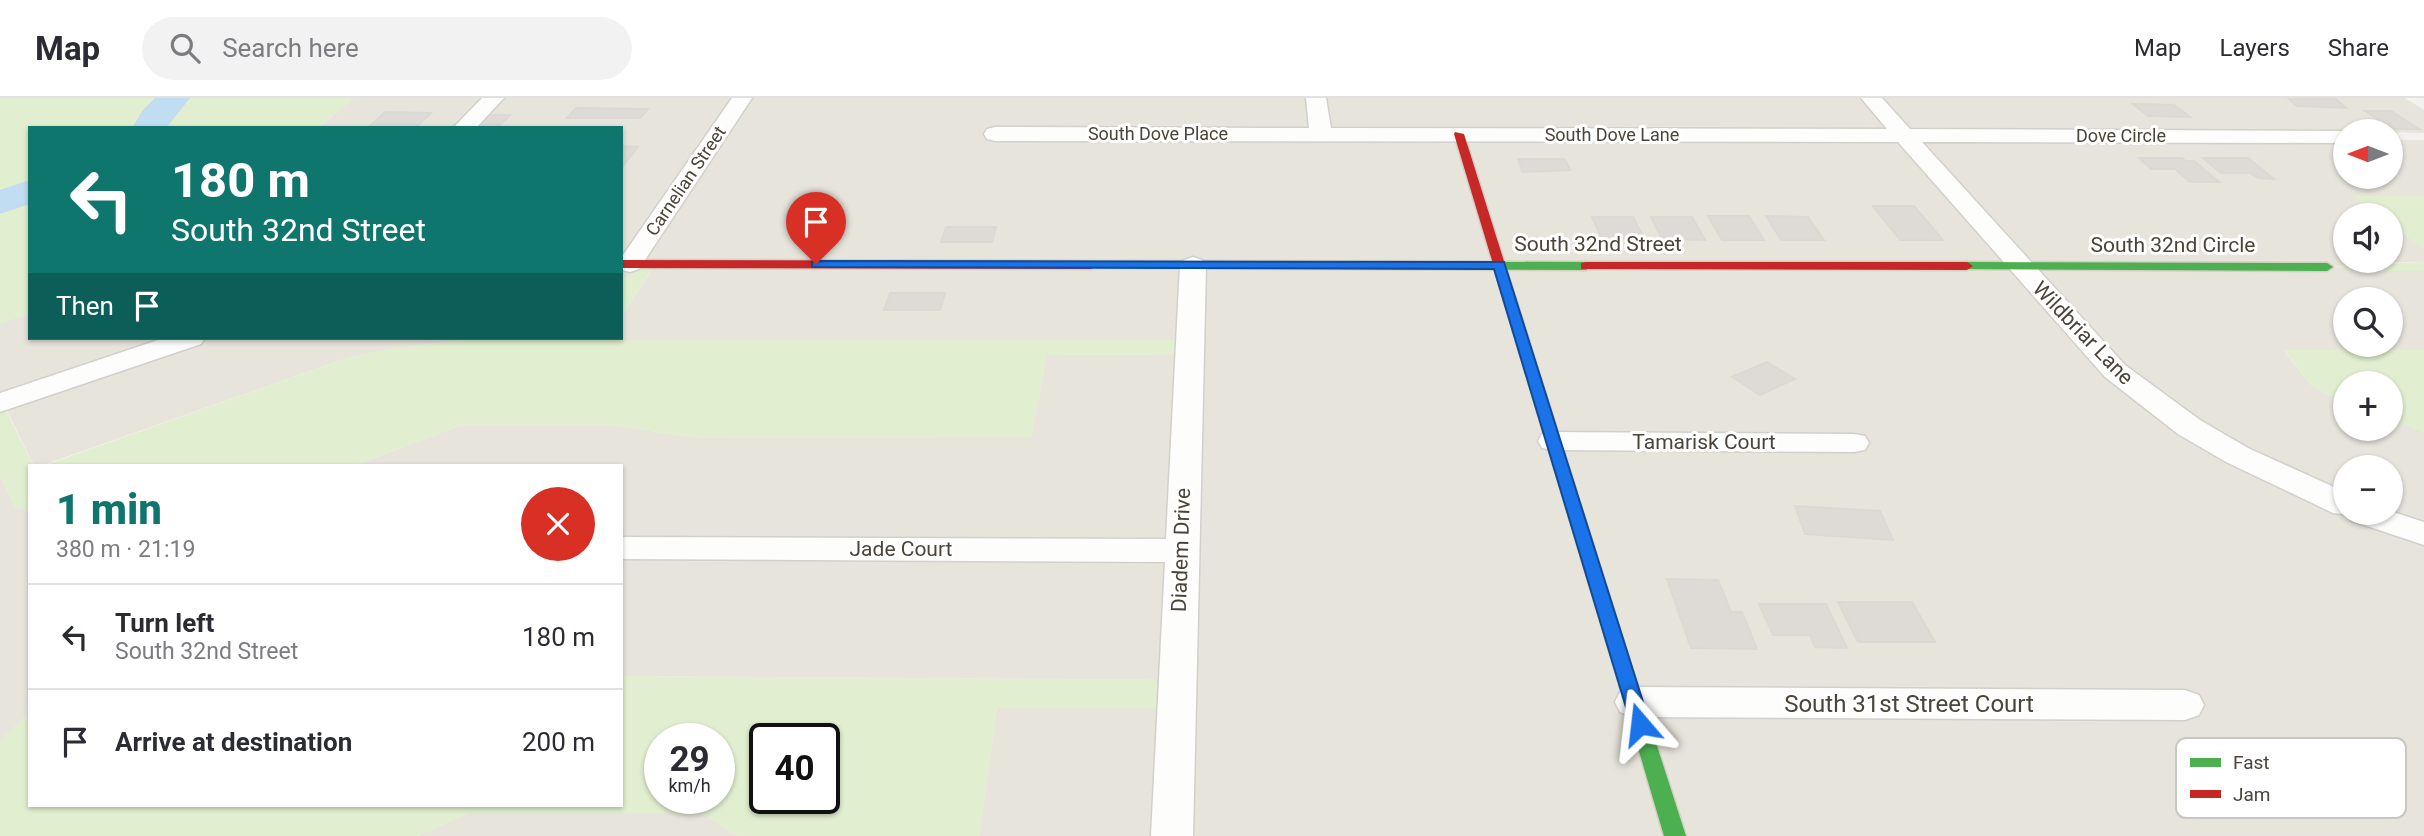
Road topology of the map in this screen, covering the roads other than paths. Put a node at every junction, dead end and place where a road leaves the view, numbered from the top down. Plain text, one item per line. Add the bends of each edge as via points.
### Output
1 (494, 98) edge
2 (742, 98) edge
3 (1316, 98) edge
4 (1871, 98) edge
5 (466, 126) edge
6 (995, 134) dead end
7 (1321, 134) junction
8 (1459, 134) junction
9 (1904, 135) junction
10 (2333, 136) edge
11 (626, 264) edge
12 (1193, 265) junction
13 (1499, 265) junction
14 (2020, 265) junction
15 (2327, 267) dead end
16 (185, 340) edge
17 (0, 403) edge
18 (1553, 441) junction
19 (1854, 443) dead end
20 (2333, 499) edge
21 (2398, 525) edge
22 (2424, 534) edge
23 (623, 548) edge
24 (1181, 551) junction
25 (1634, 702) junction
26 (2185, 705) dead end
27 (1172, 836) edge
28 (1675, 836) edge

1 - 5 street
2 - 11 street, Carnelian Street
3 - 7 street
4 - 9 street, Wildbriar Lane
6 - 7 street, South Dove Place
7 - 8 street, South Dove Lane
8 - 9 street, South Dove Lane
8 - 13 street
9 - 10 street, Dove Circle
9 - 14 street, Wildbriar Lane
11 - 12 street, South 32nd Street
12 - 13 street, South 32nd Street
12 - 24 street, Diadem Drive
13 - 14 street, South 32nd Street
13 - 18 street
14 - 15 street, South 32nd Circle
14 - 20 street, Wildbriar Lane via 2093,349 2149,398 2237,455
16 - 17 street
18 - 19 street, Tamarisk Court
18 - 25 street
21 - 22 street
23 - 24 street, Jade Court
24 - 27 street, Diadem Drive
25 - 26 street, South 31st Street Court
25 - 28 street

